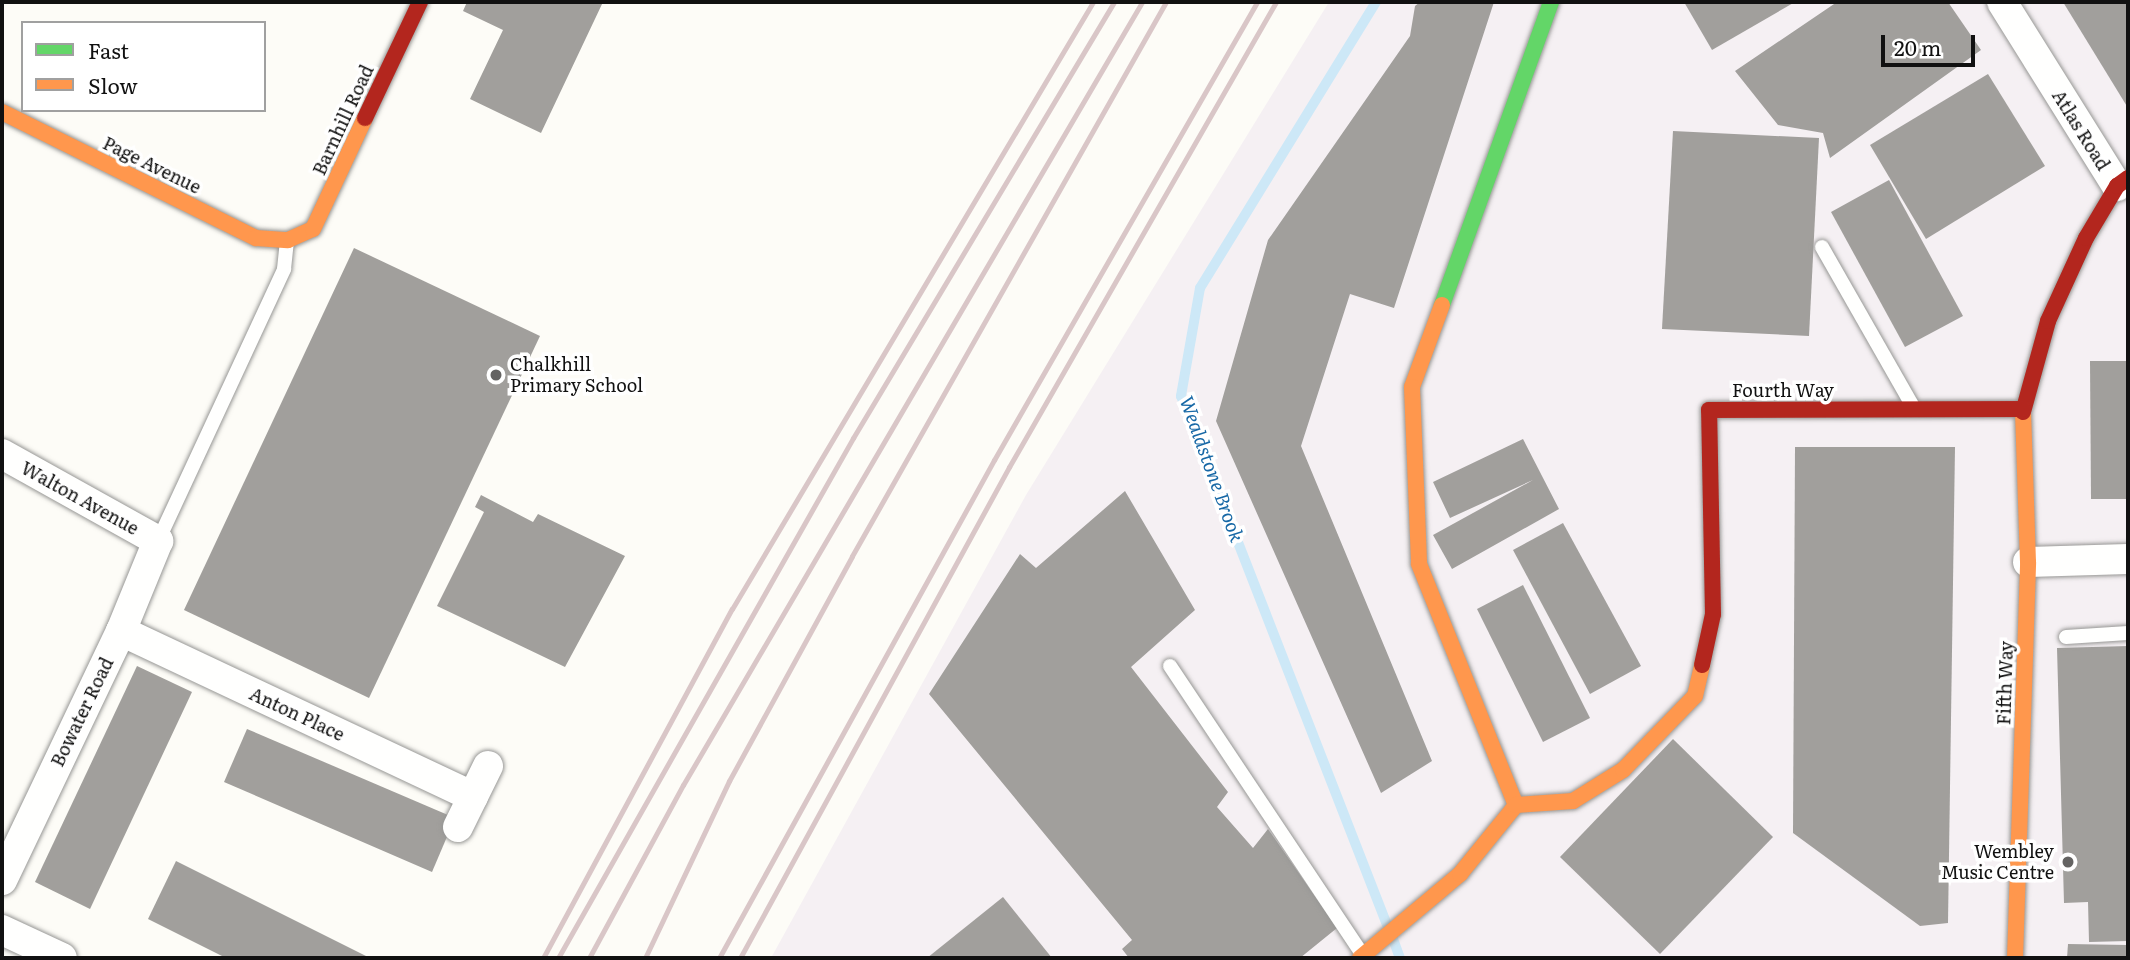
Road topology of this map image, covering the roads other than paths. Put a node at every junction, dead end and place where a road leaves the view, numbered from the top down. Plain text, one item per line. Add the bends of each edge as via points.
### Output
1 (420, 2) edge
2 (1551, 2) edge
3 (2002, 2) edge
4 (2, 112) edge
5 (2122, 182) edge
6 (288, 240) junction
7 (1822, 247) dead end
8 (2023, 409) junction
9 (1915, 410) junction
10 (2, 454) edge
11 (158, 541) junction
12 (2128, 559) edge
13 (2028, 562) junction
14 (121, 631) junction
15 (2128, 633) edge
16 (2066, 637) dead end
17 (1170, 666) dead end
18 (488, 766) dead end
19 (473, 797) junction
20 (1516, 805) junction
21 (458, 827) dead end
22 (2, 880) edge
23 (2, 930) edge
24 (1362, 957) edge
25 (62, 958) edge
26 (2015, 958) edge

1 - 6 street, Barnhill Road via 313,229
2 - 20 street via 1412,387 1419,564
3 - 5 street, Atlas Road
4 - 6 street, Page Avenue via 256,238
5 - 8 street via 2086,239 2048,321
6 - 11 lane via 284,269
7 - 9 lane
8 - 9 street, Fourth Way
8 - 13 street, Fifth Way
9 - 20 street, Fourth Way via 1709,410 1713,614 1695,696 1623,770 1573,801
10 - 11 street, Walton Avenue
11 - 14 street, Bowater Road
12 - 13 street
13 - 26 street, Fifth Way
14 - 19 street, Anton Place
14 - 22 street, Bowater Road
15 - 16 lane
17 - 24 lane
18 - 19 street
19 - 21 street
20 - 24 street via 1460,874
23 - 25 street

